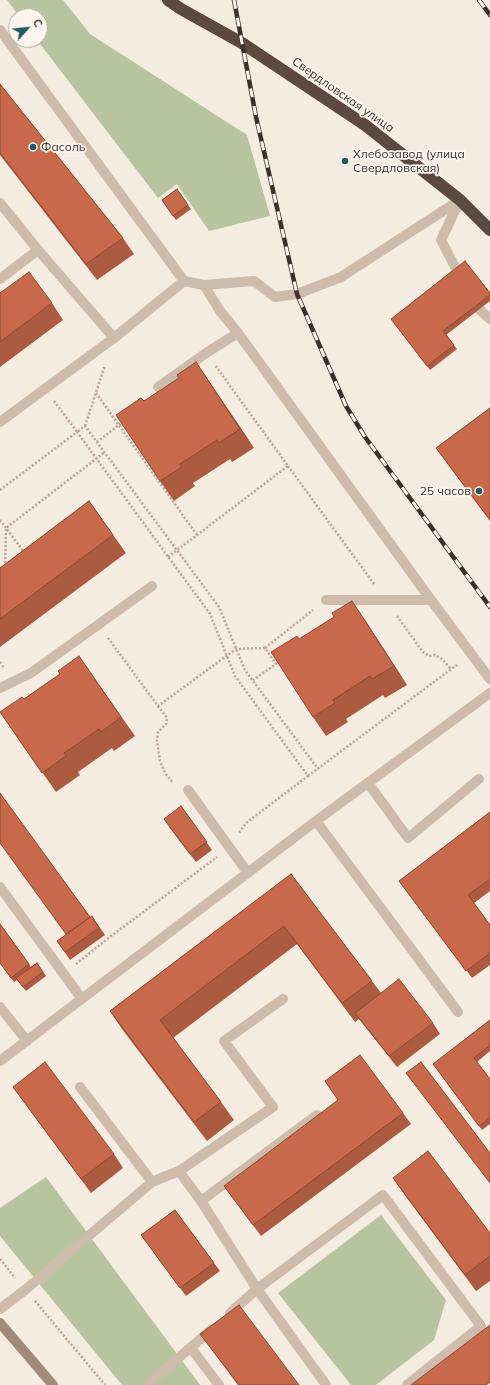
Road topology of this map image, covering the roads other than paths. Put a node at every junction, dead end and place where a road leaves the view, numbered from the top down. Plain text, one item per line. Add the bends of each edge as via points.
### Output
1 (168, 0) edge
2 (0, 30) edge
3 (460, 200) junction
4 (0, 203) edge
5 (490, 230) edge
6 (38, 250) junction
7 (0, 278) edge
8 (184, 281) junction
9 (204, 285) junction
10 (490, 318) edge
11 (238, 333) junction
12 (114, 338) junction
13 (158, 387) dead end
14 (0, 422) edge
15 (152, 586) dead end
16 (326, 600) road end
17 (431, 600) junction
18 (490, 679) edge
19 (0, 688) edge
20 (490, 693) edge
21 (479, 779) dead end
22 (368, 783) junction
23 (188, 790) road end
24 (316, 822) junction
25 (248, 873) junction
26 (0, 887) edge
27 (82, 999) junction
28 (283, 999) dead end
29 (0, 1007) edge
30 (458, 1012) dead end
31 (27, 1041) junction
32 (0, 1061) edge
33 (80, 1087) dead end
34 (317, 1115) edge
35 (179, 1171) junction
36 (152, 1182) junction
37 (201, 1201) junction
38 (257, 1289) junction
39 (0, 1308) edge
40 (0, 1323) edge
41 (191, 1348) junction
42 (53, 1385) edge
43 (147, 1385) edge
44 (219, 1385) edge
45 (326, 1385) edge
46 (407, 1385) edge

1 - 3 highway, Свердловская улица via 242,44 365,125
2 - 8 street
3 - 5 highway, Свердловская улица
3 - 9 street via 341,277 297,294 275,297 254,281
3 - 10 street via 441,240 476,306
4 - 6 street
6 - 7 street
6 - 12 street
8 - 9 street
8 - 12 street
9 - 11 street
11 - 13 street
11 - 17 street
12 - 14 street
15 - 19 street via 31,672
16 - 17 street
17 - 18 street
20 - 22 street
21 - 22 street via 408,838
22 - 24 street
23 - 25 street
24 - 25 street
24 - 30 street
25 - 27 street
26 - 27 street
27 - 31 street
28 - 35 street via 224,1041 273,1107
29 - 31 street
31 - 32 street
33 - 36 street
34 - 37 street
35 - 36 street
35 - 37 street
36 - 39 street via 25,1290
37 - 38 street
38 - 41 street
38 - 45 street
38 - 46 street via 383,1195 482,1326
40 - 42 main road
41 - 43 street
41 - 44 street

